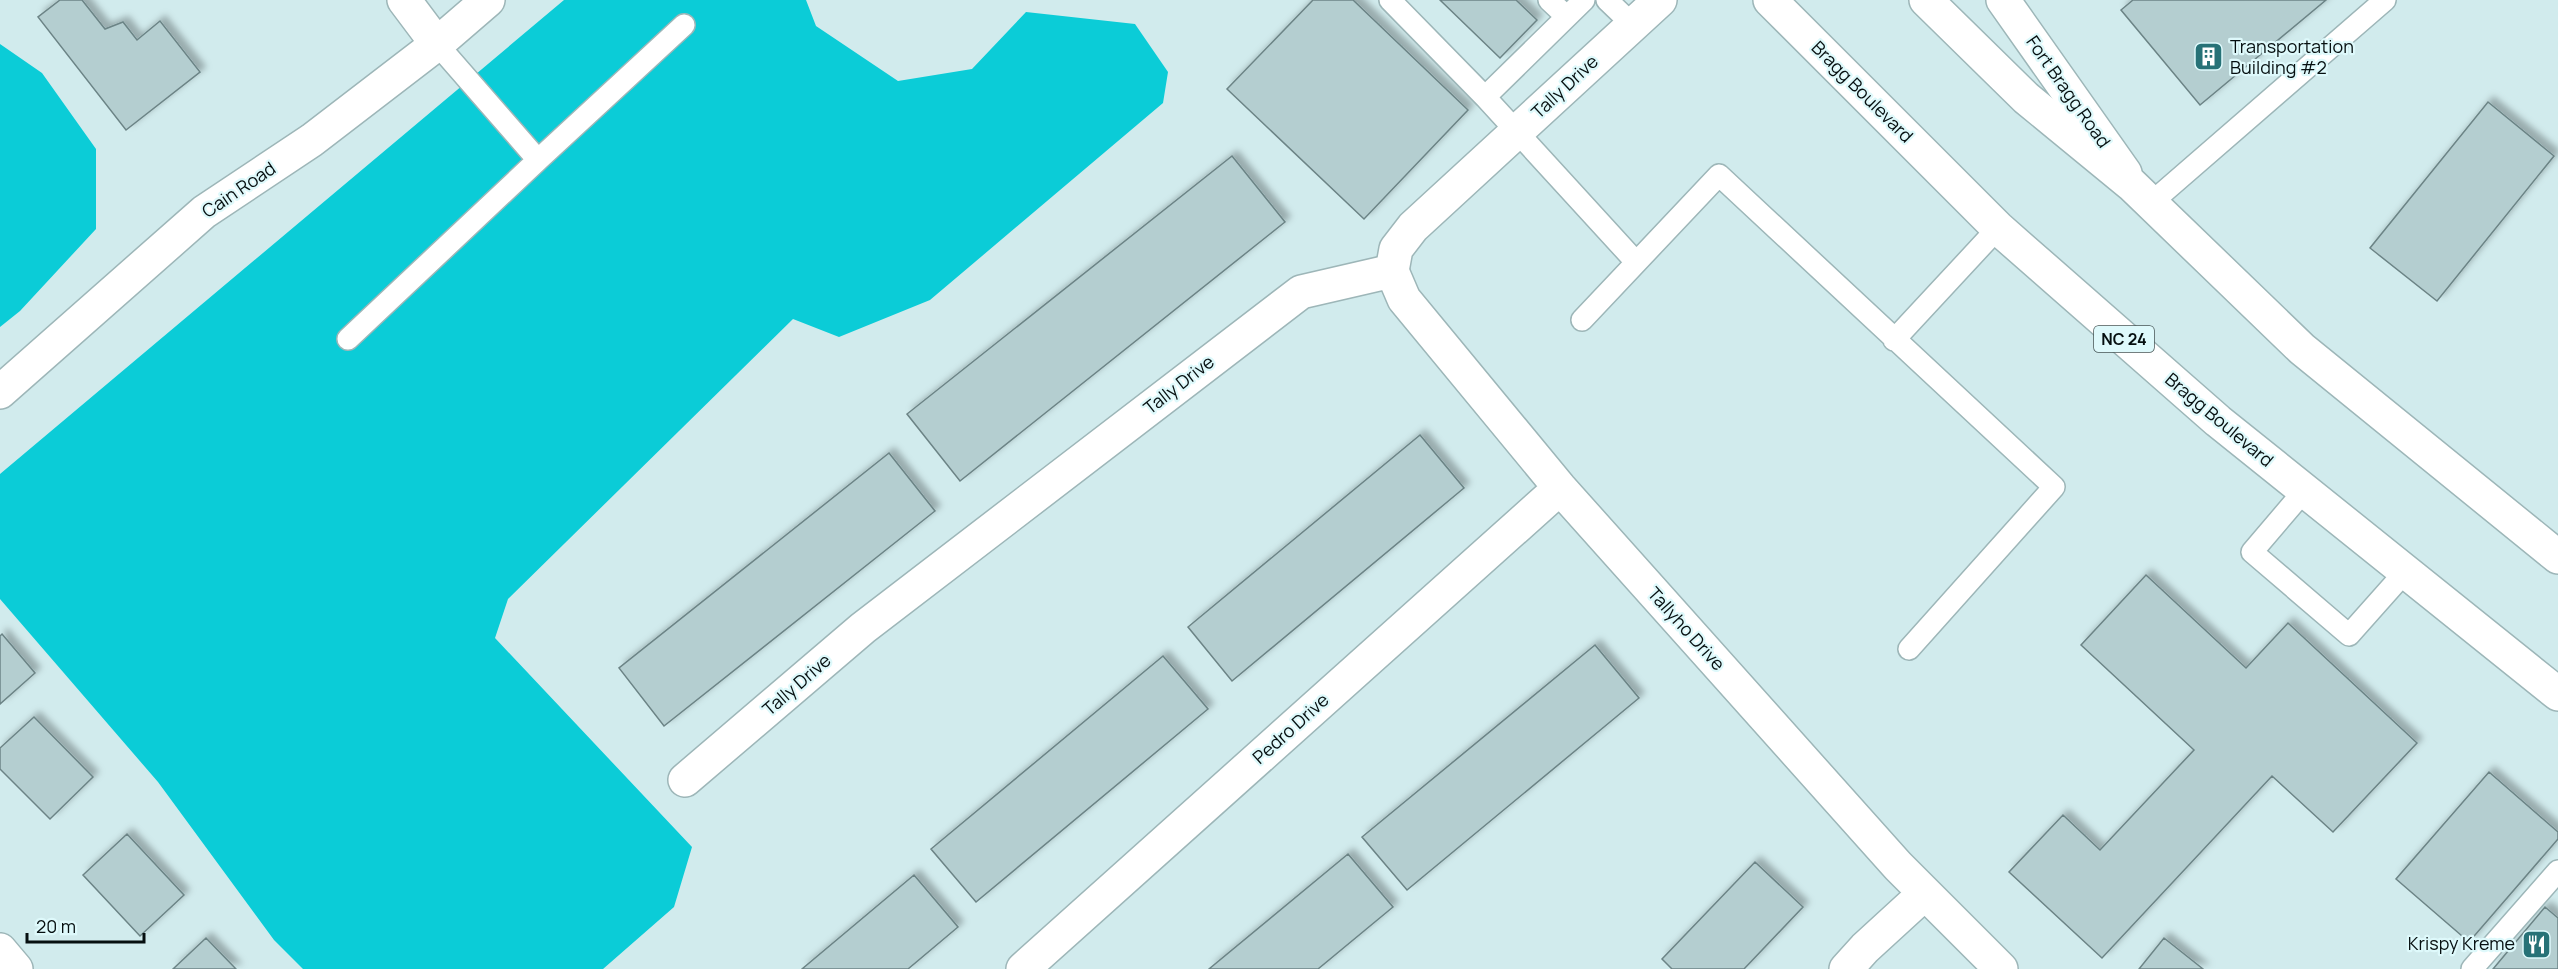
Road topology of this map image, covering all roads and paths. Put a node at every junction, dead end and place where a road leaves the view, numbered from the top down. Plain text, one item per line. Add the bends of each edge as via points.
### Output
1 (404, 0) edge
2 (488, 0) edge
3 (1390, 0) edge
4 (1549, 0) edge
5 (1584, 0) edge
6 (1607, 0) edge
7 (1660, 0) edge
8 (1770, 0) edge
9 (1926, 0) edge
10 (2003, 0) edge
11 (2385, 0) edge
12 (1566, 16) junction
13 (684, 25) dead end
14 (1633, 25) junction
15 (437, 45) junction
16 (1485, 98) junction
17 (1518, 131) junction
18 (538, 160) junction
19 (2141, 194) junction
20 (1998, 228) junction
21 (1636, 262) junction
22 (1392, 271) junction
23 (1582, 320) dead end
24 (348, 339) dead end
25 (1894, 340) junction
26 (0, 392) edge
27 (1560, 488) junction
28 (2304, 491) junction
29 (2558, 557) edge
30 (2405, 572) junction
31 (1909, 649) dead end
32 (2558, 694) edge
33 (685, 780) dead end
34 (2558, 871) edge
35 (1924, 894) junction
36 (0, 950) edge
37 (16, 969) edge
38 (1023, 969) edge
39 (1846, 969) edge
40 (2001, 969) edge
41 (2472, 969) edge

1 - 15 street
2 - 15 street, Cain Road
3 - 16 lane
4 - 12 lane
5 - 12 lane
6 - 14 lane
7 - 14 street, Tally Drive
8 - 20 street, Bragg Boulevard / NC 24
9 - 19 street via 2026,98
10 - 19 street, Fort Bragg Road
11 - 19 lane
12 - 16 lane
13 - 18 lane
14 - 17 street, Tally Drive
15 - 18 lane
15 - 26 street, Cain Road via 312,140 204,212
16 - 17 lane
17 - 21 lane
17 - 22 street, Tally Drive via 1413,227 1396,249
18 - 24 lane
19 - 29 street via 2302,349
20 - 25 lane
20 - 28 street, Bragg Boulevard / NC 24 via 2218,422
21 - 23 lane
21 - 25 lane via 1719,175
22 - 27 street, Tallyho Drive via 1404,300
22 - 33 street, Tally Drive via 1300,292 863,628
25 - 31 lane via 2054,487
27 - 35 street, Tallyho Drive
27 - 38 street, Pedro Drive
28 - 30 street, Bragg Boulevard / NC 24
28 - 30 lane via 2252,552 2349,635
30 - 32 street, Bragg Boulevard / NC 24
34 - 41 lane
35 - 39 street
35 - 40 street, Tallyho Drive
36 - 37 street

